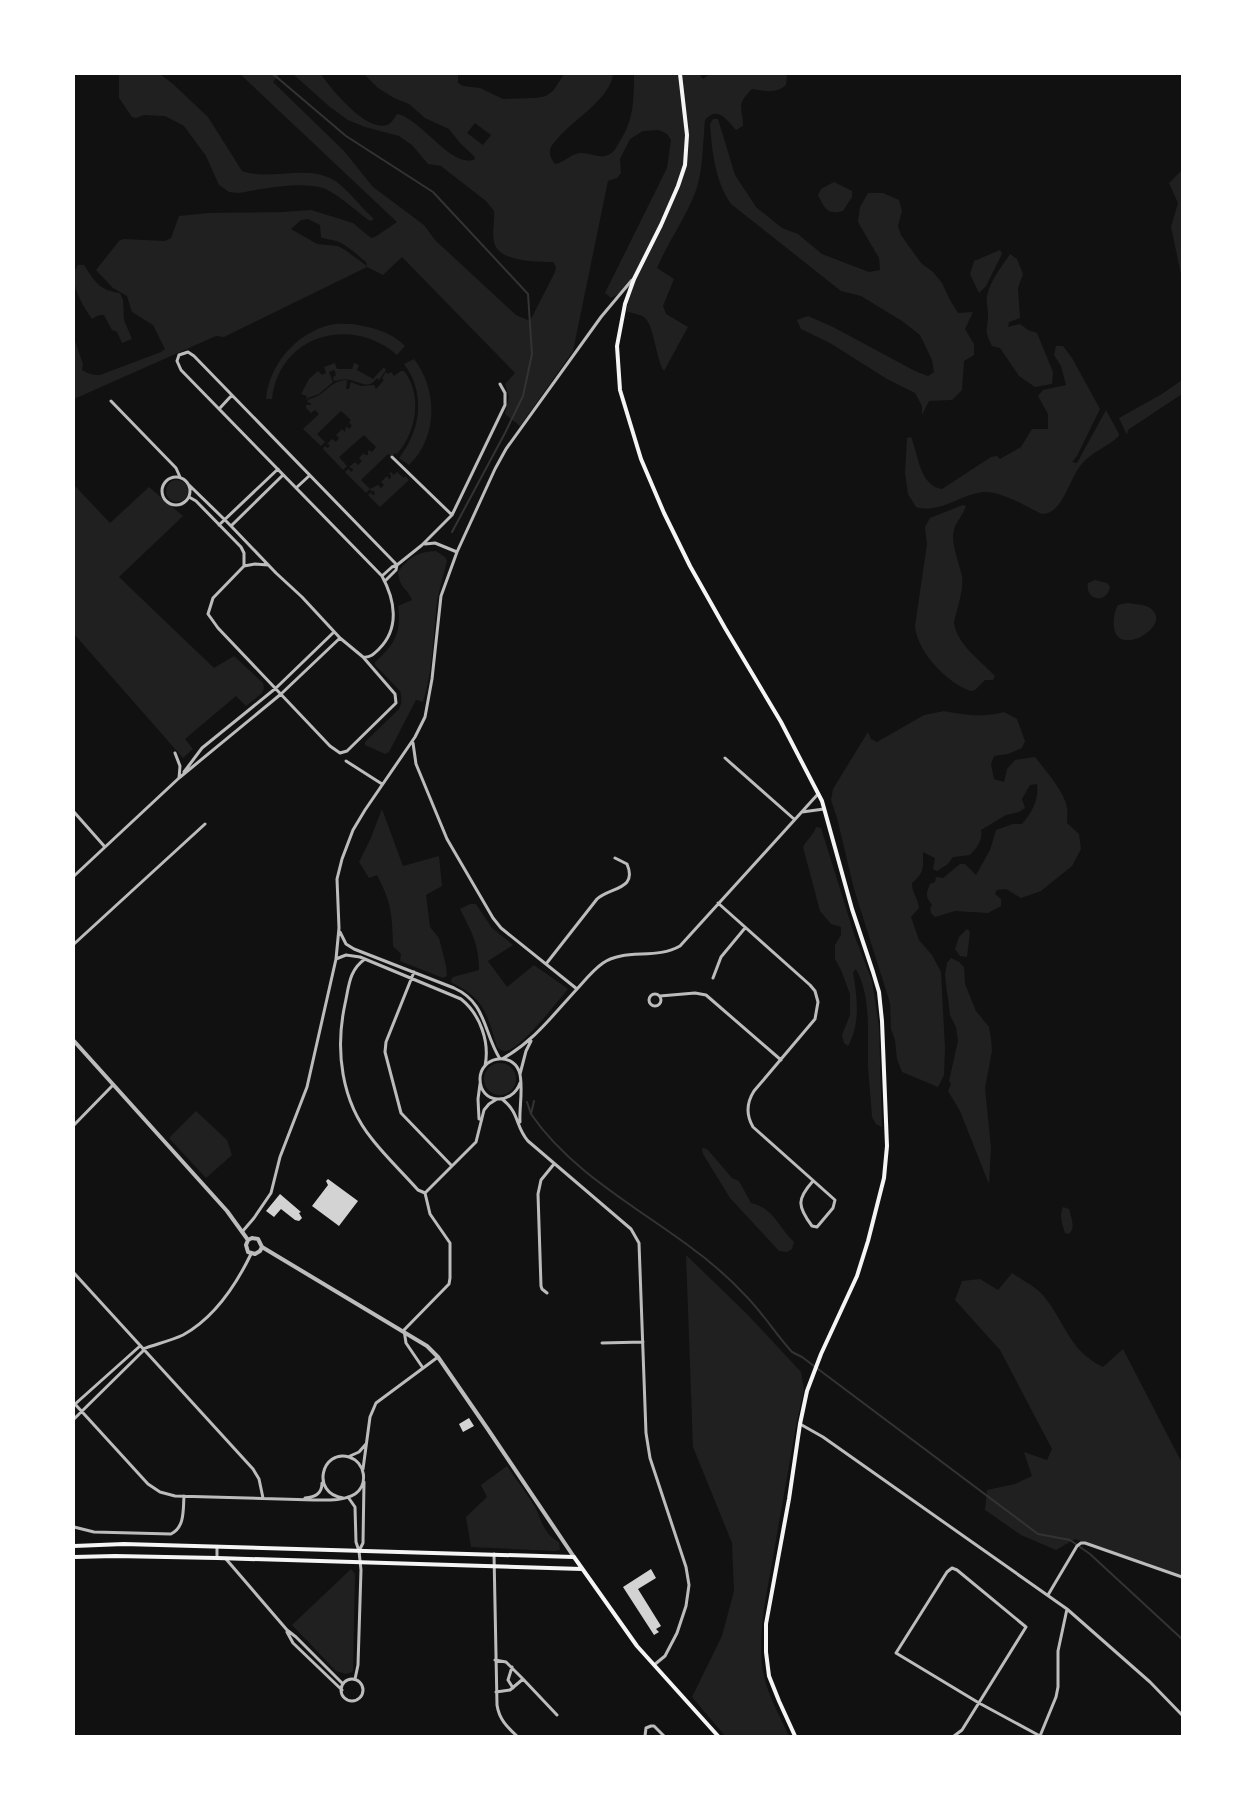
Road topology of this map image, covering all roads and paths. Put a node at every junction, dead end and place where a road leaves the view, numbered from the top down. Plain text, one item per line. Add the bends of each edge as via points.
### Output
1 (680, 74) edge
2 (634, 279) junction
3 (500, 384) dead end
4 (232, 395) junction
5 (111, 401) dead end
6 (220, 408) junction
7 (392, 457) dead end
8 (278, 469) junction
9 (283, 474) junction
10 (309, 476) junction
11 (180, 477) junction
12 (188, 484) junction
13 (296, 488) junction
14 (189, 497) junction
15 (452, 515) junction
16 (225, 520) junction
17 (219, 525) junction
18 (231, 526) junction
19 (422, 545) junction
20 (458, 552) junction
21 (268, 565) junction
22 (397, 565) junction
23 (244, 567) junction
24 (382, 576) junction
25 (385, 581) junction
26 (334, 632) junction
27 (340, 638) junction
28 (363, 657) junction
29 (276, 688) junction
30 (281, 694) junction
31 (412, 742) junction
32 (175, 753) dead end
33 (725, 758) dead end
34 (346, 761) dead end
35 (179, 778) junction
36 (382, 784) junction
37 (818, 794) junction
38 (825, 809) junction
39 (74, 812) edge
40 (801, 813) junction
41 (794, 819) junction
42 (205, 824) dead end
43 (105, 847) junction
44 (615, 858) dead end
45 (74, 876) edge
46 (718, 903) junction
47 (339, 928) junction
48 (745, 928) junction
49 (74, 944) edge
50 (336, 958) junction
51 (365, 959) junction
52 (546, 964) junction
53 (397, 965) junction
54 (395, 971) junction
55 (414, 972) junction
56 (412, 978) junction
57 (713, 978) dead end
58 (577, 989) junction
59 (660, 996) junction
60 (532, 1039) junction
61 (74, 1041) edge
62 (501, 1059) junction
63 (781, 1060) junction
64 (485, 1065) junction
65 (520, 1075) junction
66 (480, 1082) junction
67 (520, 1083) junction
68 (113, 1085) junction
69 (500, 1099) junction
70 (480, 1121) junction
71 (74, 1125) edge
72 (520, 1127) junction
73 (554, 1164) junction
74 (451, 1166) junction
75 (813, 1181) junction
76 (425, 1193) junction
77 (243, 1232) junction
78 (248, 1240) junction
79 (262, 1247) junction
80 (251, 1254) junction
81 (74, 1273) edge
82 (547, 1293) dead end
83 (404, 1330) junction
84 (643, 1342) junction
85 (602, 1343) dead end
86 (142, 1348) junction
87 (438, 1357) junction
88 (423, 1368) junction
89 (74, 1404) edge
90 (82, 1411) junction
91 (74, 1419) edge
92 (800, 1424) junction
93 (367, 1442) junction
94 (349, 1457) junction
95 (363, 1471) junction
96 (322, 1480) junction
97 (364, 1481) junction
98 (184, 1496) junction
99 (348, 1497) junction
100 (263, 1498) junction
101 (343, 1498) junction
102 (294, 1499) junction
103 (74, 1527) edge
104 (74, 1546) edge
105 (217, 1547) junction
106 (359, 1551) junction
107 (494, 1554) junction
108 (74, 1557) edge
109 (574, 1557) junction
110 (217, 1558) junction
111 (226, 1558) junction
112 (360, 1562) junction
113 (494, 1566) junction
114 (583, 1569) junction
115 (1182, 1577) edge
116 (1048, 1595) junction
117 (1067, 1609) junction
118 (286, 1630) junction
119 (495, 1660) junction
120 (654, 1665) junction
121 (512, 1667) junction
122 (328, 1670) junction
123 (324, 1674) junction
124 (355, 1679) junction
125 (523, 1679) junction
126 (343, 1684) junction
127 (513, 1688) junction
128 (342, 1690) junction
129 (496, 1692) junction
130 (979, 1702) junction
131 (557, 1715) dead end
132 (1182, 1715) edge
133 (1040, 1736) edge
134 (517, 1737) edge
135 (645, 1737) edge
136 (664, 1737) edge
137 (718, 1737) edge
138 (795, 1737) edge
139 (954, 1737) edge

1 - 2 main road via 687,135 684,170
2 - 20 street via 601,317 506,449
2 - 37 main road via 619,327 618,376 641,459 690,566
3 - 15 street via 505,405
4 - 6 street
4 - 6 street via 190,353 179,355 179,367
4 - 10 street
5 - 11 street via 176,468
6 - 8 street
7 - 15 street
8 - 9 street
8 - 16 street
9 - 13 street
9 - 18 street
10 - 13 street
10 - 22 street
11 - 12 street
11 - 14 street via 166,481 164,496 175,504
12 - 14 street
12 - 16 street
13 - 24 street
14 - 17 street
15 - 19 street
16 - 17 street
16 - 18 street
17 - 23 street via 241,547
18 - 21 street
19 - 20 street via 435,543
19 - 22 street
20 - 31 street via 440,606 428,706
21 - 23 street
21 - 26 street
22 - 24 street
22 - 25 street
23 - 29 street via 213,598 208,614
24 - 25 street
25 - 28 street via 394,623 384,644 371,656
26 - 27 street
26 - 29 street
27 - 28 street
27 - 30 street
28 - 30 street via 395,694 396,703 344,753 337,752
29 - 30 street
29 - 35 street via 202,748
30 - 35 street
31 - 36 street
31 - 52 street via 416,764 447,838 490,914 501,928
32 - 35 street
33 - 41 street
34 - 36 street
35 - 43 street
36 - 47 street via 353,830 342,859 337,885
37 - 38 main road
37 - 40 street
38 - 40 street
38 - 92 main road via 879,992 887,1146 884,1178 863,1259 813,1372
39 - 43 street
40 - 41 street
41 - 46 street
42 - 49 street
43 - 45 street
44 - 52 street via 627,864 627,883 597,899
46 - 48 street
46 - 58 street via 680,946 668,952 608,960
47 - 50 street
47 - 53 street via 351,947
48 - 57 street via 721,957
48 - 63 street via 810,985 817,998 813,1023
50 - 51 street via 350,955
50 - 77 street via 307,1087 280,1157 274,1186
51 - 54 street
51 - 76 street via 354,968 344,1008 342,1077 368,1135
52 - 58 street
53 - 54 street
53 - 55 street
54 - 56 street
55 - 56 street
55 - 62 street via 471,999 481,1012
56 - 64 street via 455,995 469,1005 485,1042
56 - 74 street via 386,1042 386,1052 400,1111
58 - 60 street
59 - 59 street via 651,995 651,1004 660,1005
59 - 63 street via 706,995
60 - 62 street
60 - 65 street
61 - 68 street
62 - 64 street
62 - 65 street via 515,1065
63 - 75 street via 750,1098 750,1121
64 - 66 street
65 - 67 street
66 - 69 street via 486,1094
66 - 70 street
67 - 69 street via 514,1094
67 - 72 street
68 - 71 street
68 - 77 street
69 - 70 street via 486,1106
69 - 72 street via 513,1110
70 - 74 street via 476,1142
72 - 73 street via 528,1141
73 - 82 street via 541,1180 538,1194 541,1286
73 - 84 street via 637,1236 641,1252
74 - 76 street
75 - 75 street via 835,1200 817,1227 812,1226 801,1204 803,1193
76 - 83 street via 430,1214 450,1243 450,1278 449,1284
77 - 78 street
78 - 79 street via 258,1239
78 - 80 street via 246,1247
79 - 80 street via 257,1254
79 - 83 street
80 - 86 street via 221,1303 207,1317 182,1335
81 - 86 street
83 - 87 street
83 - 88 street via 406,1343
84 - 85 street
84 - 120 street via 649,1452 688,1580 687,1603 679,1628 665,1656
86 - 89 street
86 - 90 street
86 - 100 street via 253,1469
87 - 88 street
87 - 109 street
88 - 93 street via 376,1403
89 - 90 street
90 - 91 street
90 - 98 street via 152,1487 166,1495
92 - 116 street
92 - 138 main road via 765,1642 769,1676
93 - 94 street
93 - 95 street
94 - 95 street
94 - 96 street via 329,1462
95 - 97 street
96 - 101 street via 329,1492
96 - 102 street via 316,1495
97 - 99 street
97 - 106 street via 363,1543
98 - 100 street
98 - 103 street via 181,1524 171,1534 94,1532
99 - 101 street
99 - 106 street via 355,1507
100 - 102 street
101 - 102 street
104 - 105 main road
105 - 106 main road
105 - 110 street
106 - 107 main road
106 - 112 street
107 - 109 main road
107 - 113 street
108 - 110 main road
109 - 114 main road
110 - 111 main road
111 - 112 main road
111 - 118 street
112 - 113 main road
112 - 124 street
113 - 114 main road
113 - 119 street
114 - 120 main road
115 - 116 street via 1085,1543 1074,1550
116 - 117 street
117 - 132 street
117 - 133 street via 1058,1650 1056,1697
118 - 122 street
118 - 123 street
119 - 121 street
119 - 129 street
120 - 137 main road
121 - 125 street
121 - 127 street via 508,1680
122 - 123 street
122 - 126 street
123 - 128 street
124 - 126 street
124 - 128 street via 363,1688 360,1698 350,1700
125 - 127 street
125 - 131 street
126 - 128 street
127 - 129 street
129 - 134 street via 499,1715
130 - 130 street via 1026,1627 952,1568 896,1653
130 - 133 street
130 - 139 street
135 - 136 street via 646,1728 654,1726

